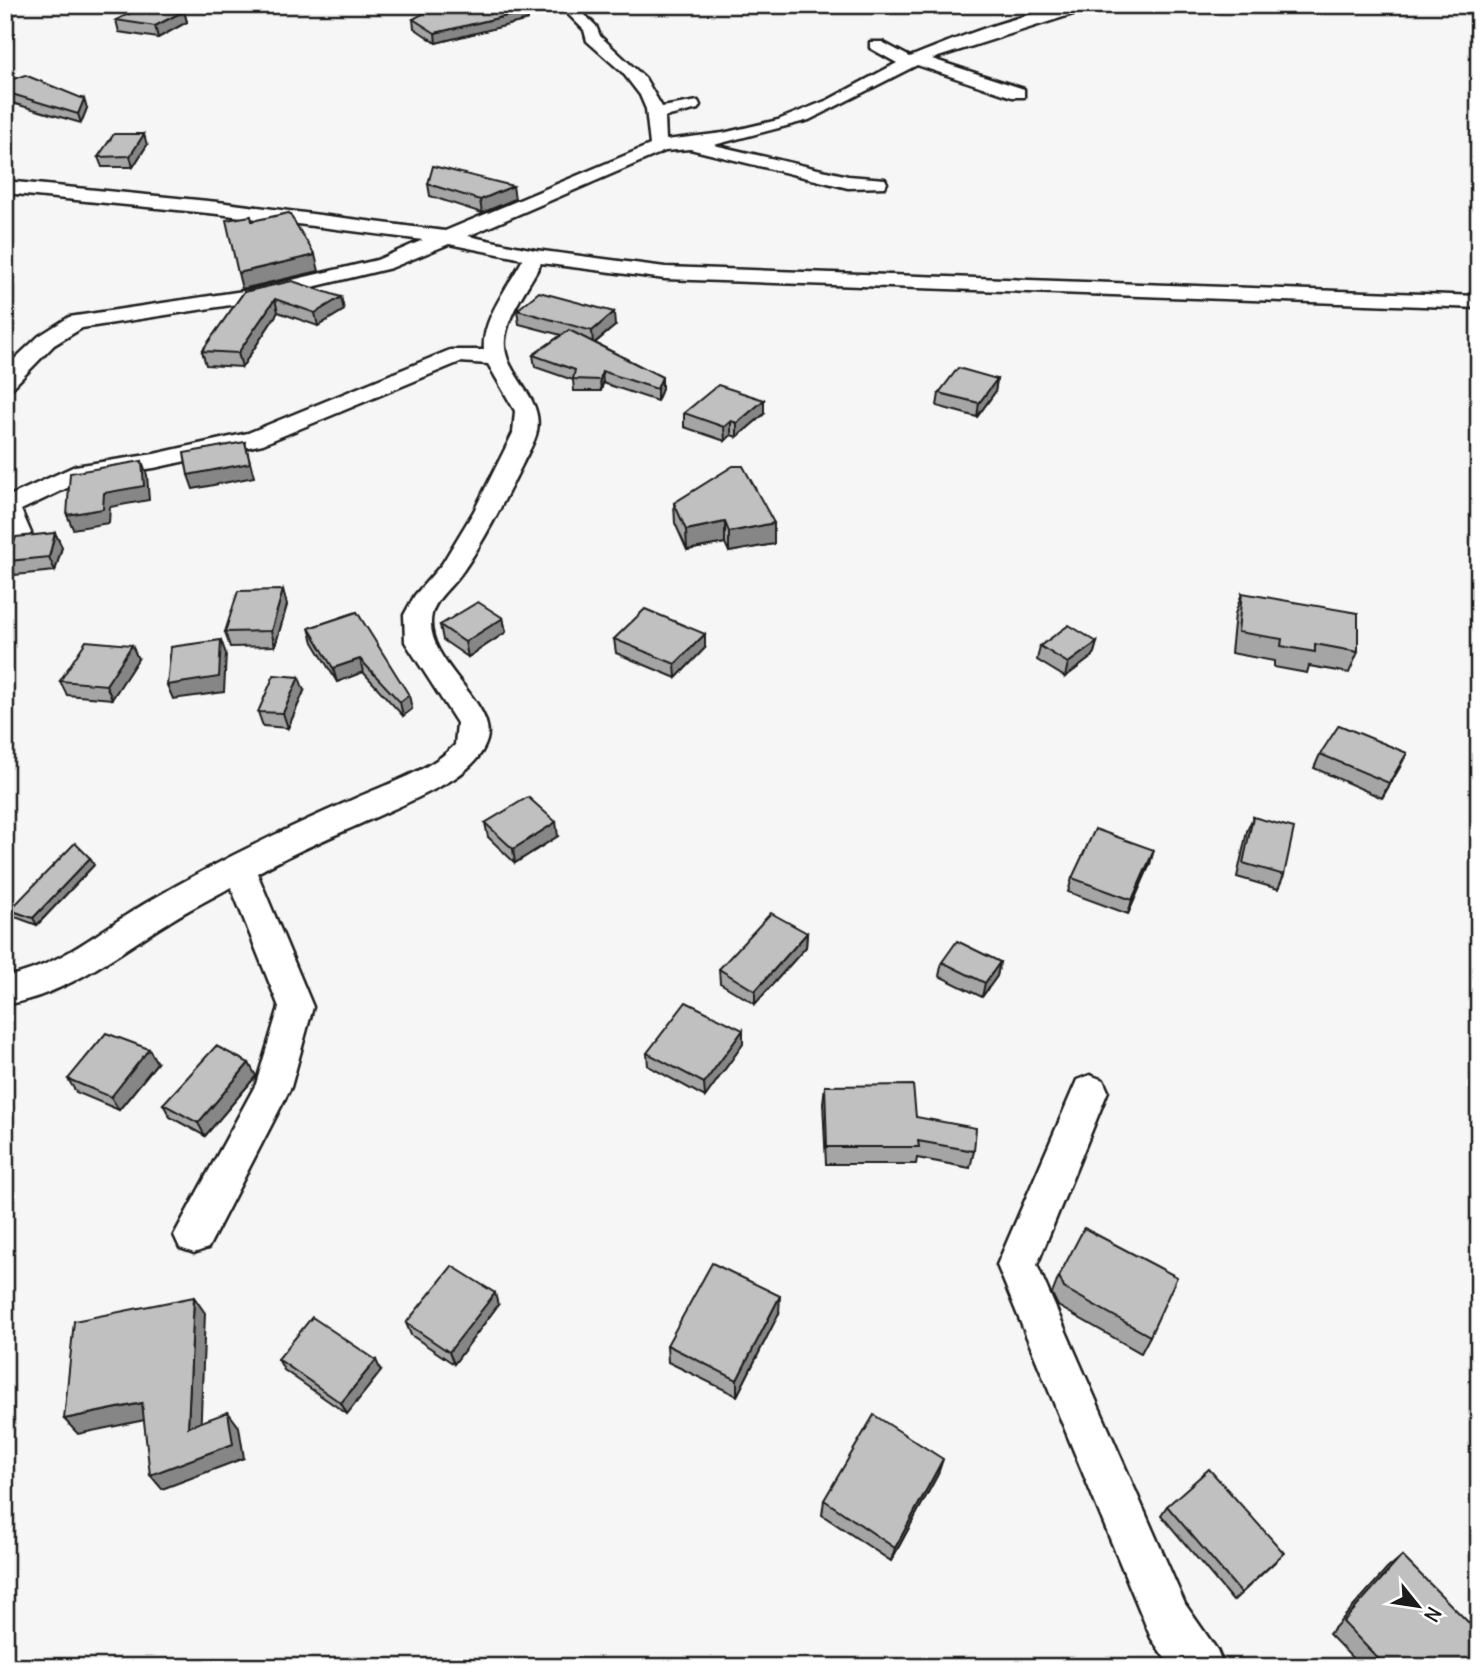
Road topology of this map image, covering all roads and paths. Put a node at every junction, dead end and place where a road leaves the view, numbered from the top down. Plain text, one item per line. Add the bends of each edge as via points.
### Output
1 (566, 5) edge
2 (1094, 5) edge
3 (876, 45) dead end
4 (914, 61) junction
5 (1018, 93) dead end
6 (692, 105) dead end
7 (654, 114) junction
8 (687, 145) junction
9 (662, 146) junction
10 (878, 183) dead end
11 (5, 187) edge
12 (452, 238) junction
13 (535, 256) junction
14 (1479, 302) edge
15 (496, 358) junction
16 (5, 382) edge
17 (5, 539) edge
18 (240, 870) junction
19 (5, 991) edge
20 (1090, 1091) dead end
21 (194, 1235) dead end
22 (1200, 1667) edge

1 - 7 street via 592,29 593,38 629,67
2 - 4 street via 1010,26
3 - 4 street
4 - 5 street
4 - 8 street via 821,109
6 - 7 street
7 - 9 street via 656,141
8 - 9 street
8 - 10 street via 848,182
9 - 12 street
11 - 12 street
12 - 13 street
12 - 16 street via 384,264 295,286 77,322 38,346
13 - 14 street via 665,273
13 - 15 street via 500,321 494,340
15 - 17 street via 458,355 255,439 84,471 7,507 18,533
15 - 18 street via 527,411 525,433 487,511 418,615 419,642 472,722 471,746 438,774 286,842
18 - 19 street via 156,913 106,948 32,986
18 - 21 street via 296,1007 273,1087
20 - 22 street via 1017,1265 1168,1621

